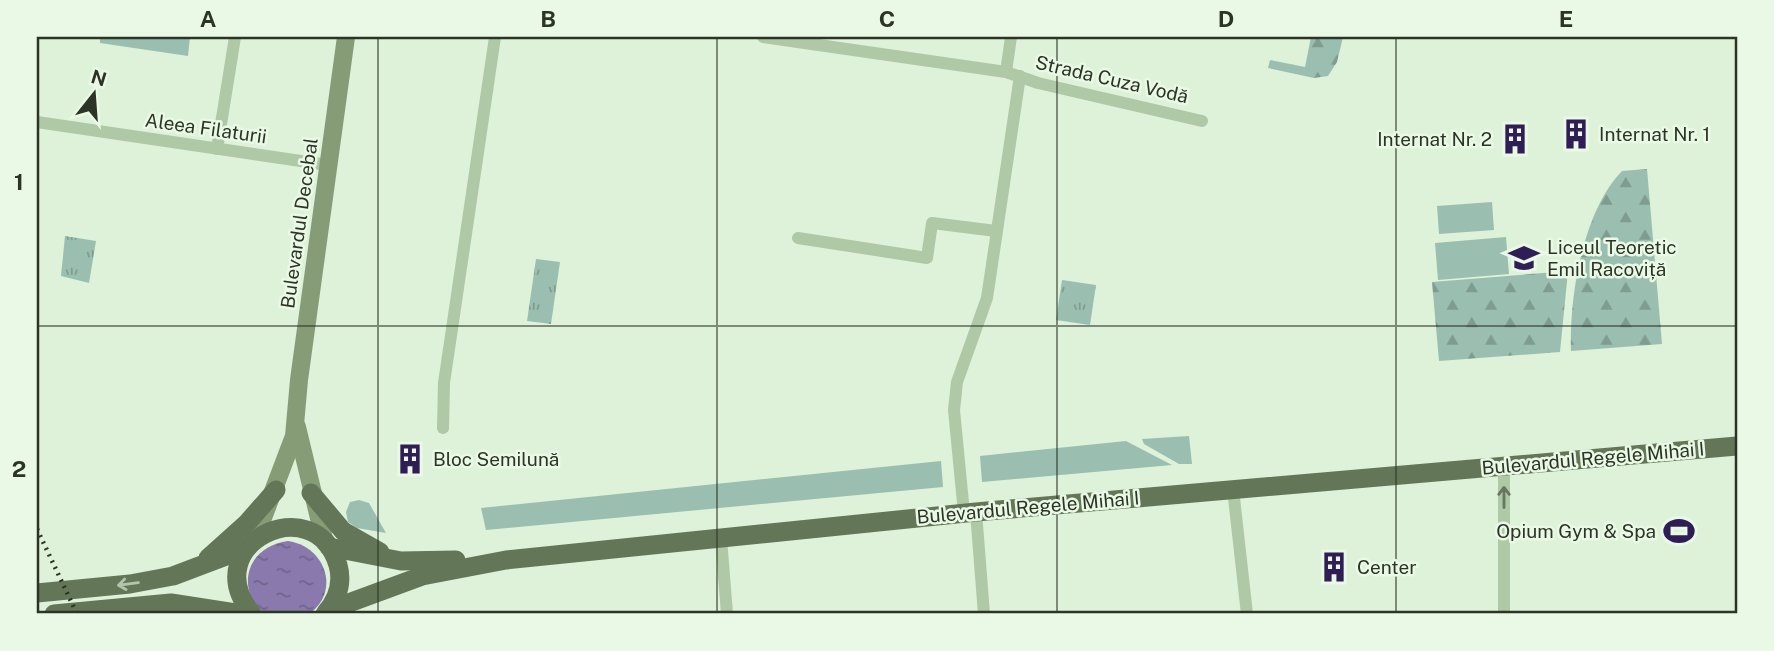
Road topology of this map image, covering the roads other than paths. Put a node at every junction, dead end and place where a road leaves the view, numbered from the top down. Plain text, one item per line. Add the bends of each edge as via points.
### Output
1 (235, 37) edge
2 (346, 37) edge
3 (495, 37) edge
4 (763, 37) edge
5 (1011, 37) edge
6 (1006, 72) junction
7 (1020, 76) junction
8 (1202, 121) dead end
9 (37, 122) edge
10 (217, 149) junction
11 (328, 165) junction
12 (996, 231) junction
13 (798, 238) dead end
14 (295, 416) junction
15 (443, 428) dead end
16 (1737, 446) edge
17 (1504, 466) junction
18 (1233, 489) junction
19 (276, 490) junction
20 (312, 493) junction
21 (970, 512) junction
22 (721, 538) junction
23 (251, 543) junction
24 (327, 545) junction
25 (506, 560) junction
26 (401, 561) junction
27 (194, 569) junction
28 (407, 582) junction
29 (37, 593) edge
30 (199, 610) edge
31 (326, 613) edge
32 (54, 614) edge
33 (242, 614) edge
34 (252, 614) edge
35 (363, 614) edge
36 (727, 614) edge
37 (984, 614) edge
38 (1247, 614) edge
39 (1504, 614) edge

1 - 10 street
2 - 11 main road, Bulevardul Decebal
3 - 15 street via 444,383
4 - 6 street, Strada Cuza Vodă
5 - 6 street
6 - 7 street, Strada Cuza Vodă
7 - 8 street, Strada Cuza Vodă
7 - 12 street
9 - 10 street, Aleea Filaturii
10 - 11 street, Aleea Filaturii
11 - 14 main road, Bulevardul Decebal
12 - 13 street via 932,223 927,258
12 - 21 street via 987,298 963,361 954,410
14 - 19 main road, Bulevardul Decebal via 294,436
14 - 20 main road, Bulevardul Decebal
16 - 17 main road, Bulevardul Regele Mihai I
17 - 18 main road, Bulevardul Regele Mihai I
39 -> 17 street
18 - 21 main road, Bulevardul Regele Mihai I
18 - 38 street
19 - 23 main road, Bulevardul Decebal
19 - 27 main road
20 - 24 main road, Bulevardul Decebal
20 - 26 main road via 342,531
21 - 22 main road, Bulevardul Regele Mihai I
21 - 37 street
22 - 25 main road, Bulevardul Regele Mihai I
22 - 36 street
23 - 24 main road via 272,530 291,527 309,531
23 - 27 main road
23 - 34 main road via 237,576 238,590
24 - 26 main road
24 - 31 main road via 340,579
25 - 26 main road
25 - 28 main road, Bulevardul Regele Mihai I
27 -> 29 main road via 130,584
28 - 31 main road, Bulevardul Regele Mihai I
28 - 35 main road
30 - 32 main road via 150,604
30 - 33 main road

